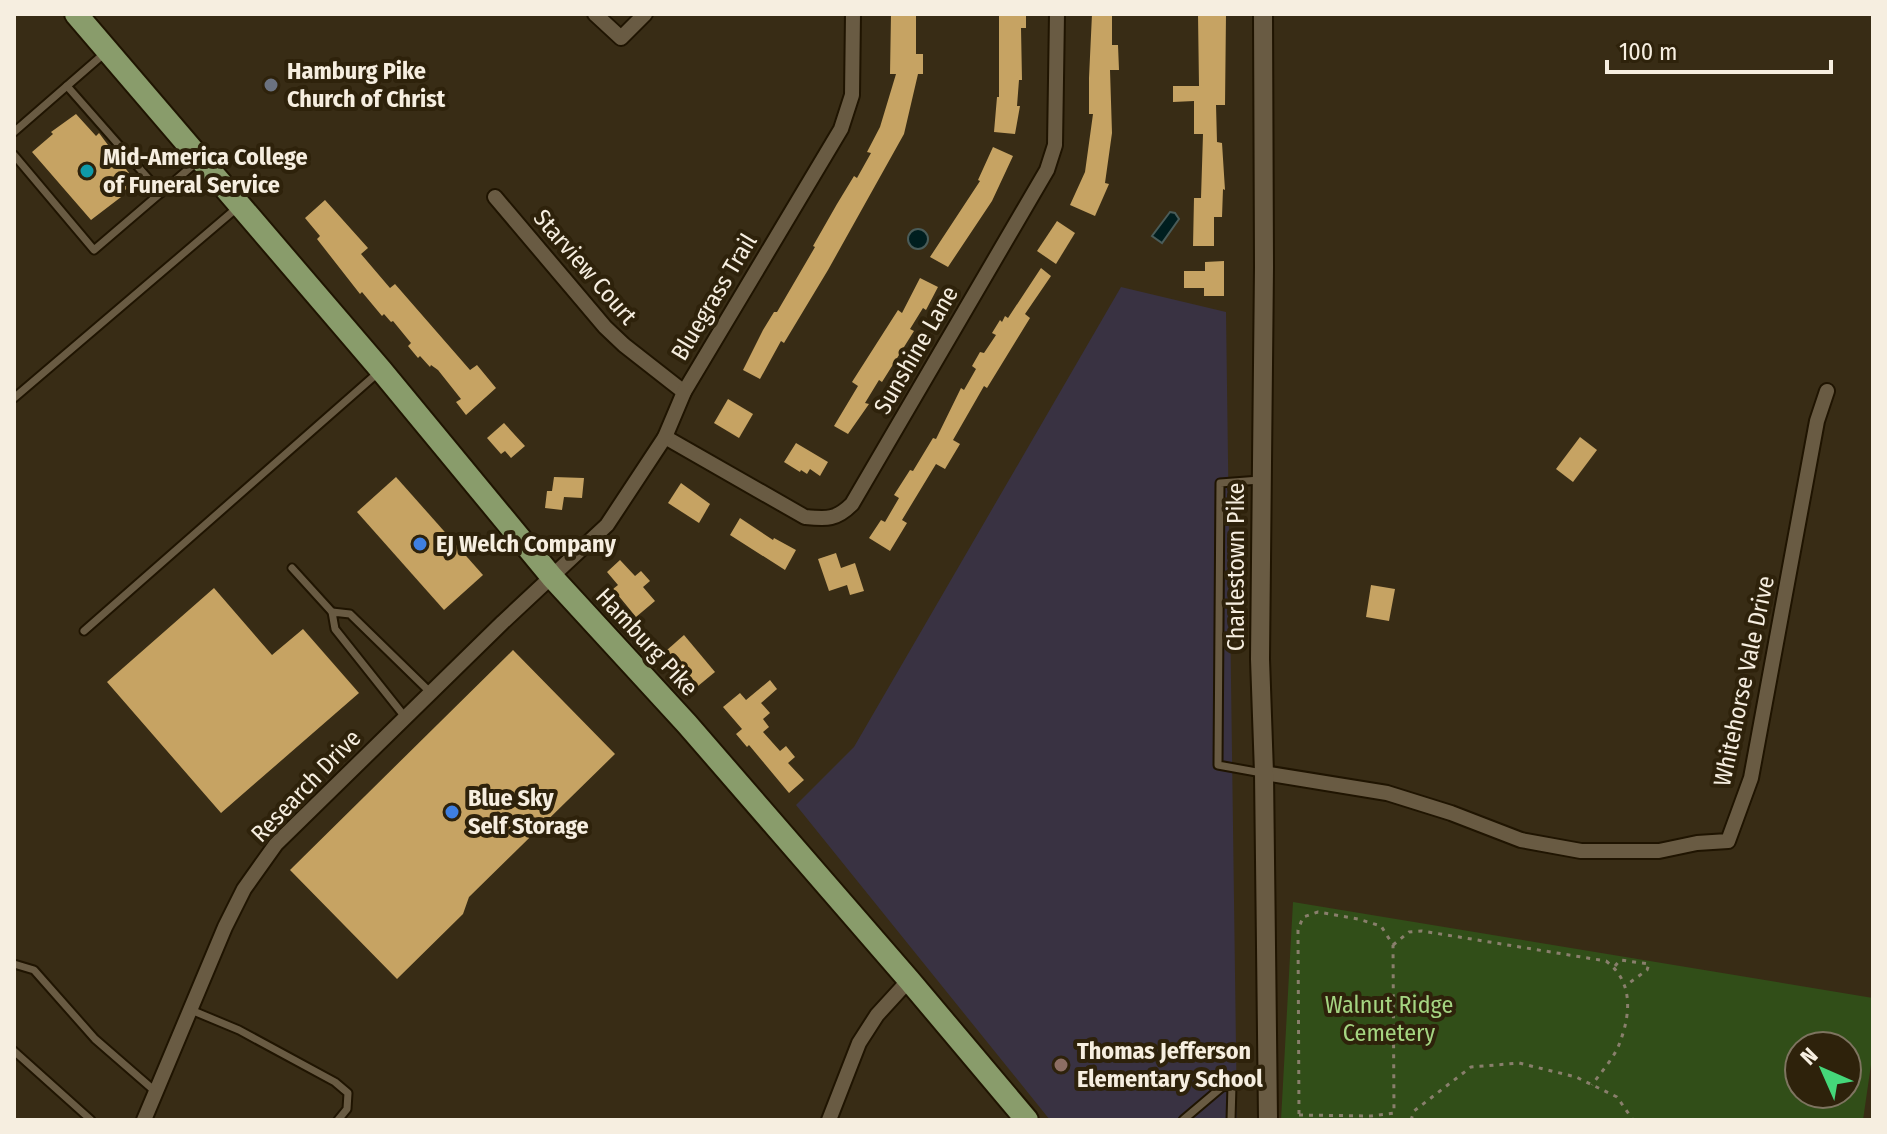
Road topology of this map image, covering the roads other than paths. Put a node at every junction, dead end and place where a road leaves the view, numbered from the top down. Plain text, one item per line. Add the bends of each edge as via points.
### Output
1 (76, 14) edge
2 (595, 14) edge
3 (645, 14) edge
4 (853, 14) edge
5 (1057, 14) edge
6 (1263, 14) edge
7 (107, 51) junction
8 (67, 86) junction
9 (14, 132) edge
10 (14, 155) edge
11 (199, 159) junction
12 (161, 193) junction
13 (495, 197) dead end
14 (240, 206) junction
15 (381, 370) junction
16 (1827, 391) dead end
17 (684, 392) junction
18 (14, 398) edge
19 (665, 437) junction
20 (1261, 480) junction
21 (292, 568) dead end
22 (552, 577) junction
23 (332, 612) junction
24 (84, 631) dead end
25 (431, 693) junction
26 (405, 717) junction
27 (1264, 773) junction
28 (14, 964) edge
29 (909, 980) junction
30 (191, 1010) junction
31 (14, 1051) edge
32 (1269, 1079) junction
33 (1232, 1085) junction
34 (157, 1093) junction
35 (91, 1120) edge
36 (144, 1120) edge
37 (338, 1120) edge
38 (829, 1120) edge
39 (1027, 1120) edge
40 (1183, 1120) edge
41 (1231, 1120) edge
42 (1268, 1120) edge

1 - 7 main road, Hamburg Pike
2 - 3 street via 621,38
4 - 17 street, Bluegrass Trail via 852,95 841,129
5 - 19 street, Sunshine Lane via 1055,145 1047,170 852,504 839,517 805,517
6 - 20 street, Charlestown Pike
7 - 8 lane
7 - 11 main road, Hamburg Pike
8 - 9 lane
8 - 12 lane
10 - 12 lane via 94,250
11 - 12 lane
11 - 14 main road, Hamburg Pike
13 - 17 street, Starview Court via 605,327
14 - 15 main road, Hamburg Pike
14 - 18 lane
15 - 22 main road, Hamburg Pike
15 - 24 lane
16 - 27 street, Whitehorse Vale Drive via 1817,421 1751,778 1728,841 1659,851 1581,851 1521,840 1387,793
17 - 19 street, Bluegrass Trail
19 - 22 street, Bluegrass Trail via 607,525
20 - 27 street, Charlestown Pike
20 - 27 lane via 1220,483 1218,765
21 - 23 lane
22 - 25 street, Research Drive
22 - 29 main road, Hamburg Pike
23 - 25 lane via 350,614
23 - 26 lane via 335,629
25 - 26 street, Research Drive
26 - 30 street, Research Drive via 276,844 244,889
27 - 32 street, Charlestown Pike
28 - 34 lane via 34,970 95,1039
29 - 38 street via 859,1043
29 - 39 main road, Hamburg Pike
30 - 34 street, Research Drive
30 - 37 lane via 335,1082 348,1093 347,1109
31 - 35 lane
32 - 33 lane
32 - 42 street, Charlestown Pike
33 - 40 lane via 1222,1087
33 - 41 lane
34 - 36 street, Research Drive

